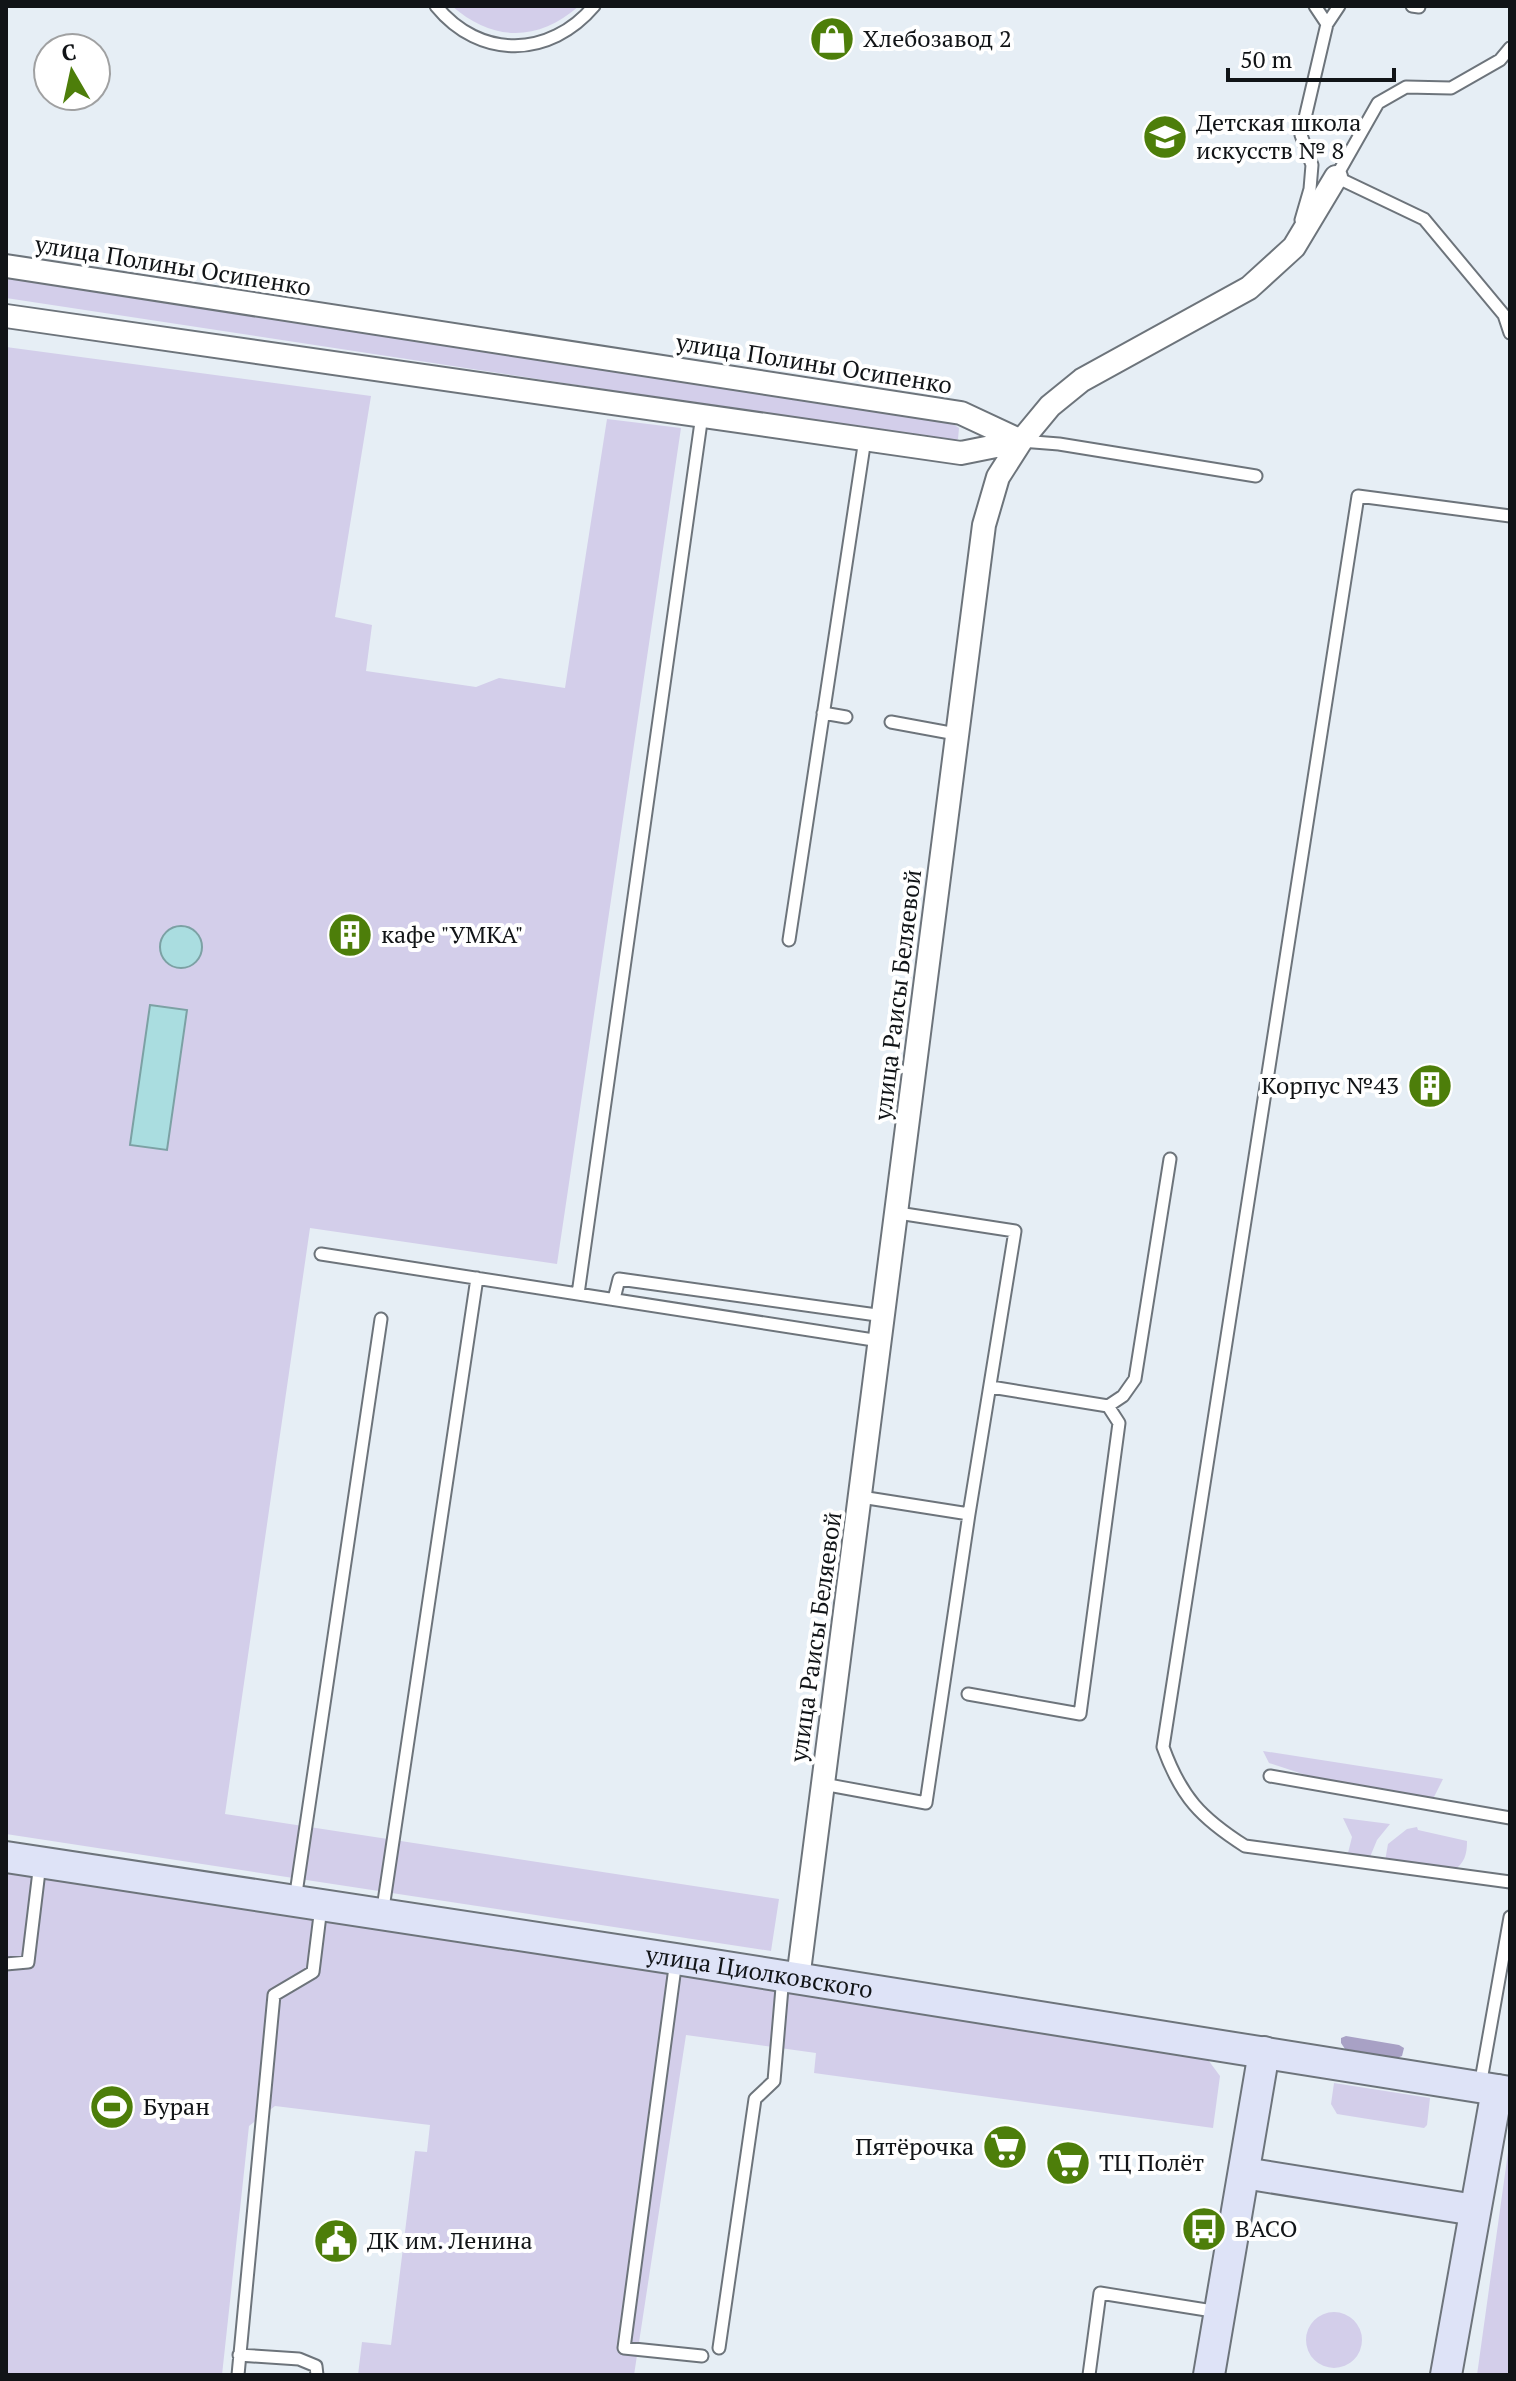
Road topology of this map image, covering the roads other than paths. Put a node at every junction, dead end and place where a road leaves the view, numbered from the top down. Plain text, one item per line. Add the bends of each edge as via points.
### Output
1 (436, 6) edge
2 (594, 6) edge
3 (1315, 6) edge
4 (1339, 6) edge
5 (1327, 24) junction
6 (1510, 48) edge
7 (1336, 177) junction
8 (1294, 247) junction
9 (6, 266) edge
10 (6, 316) edge
11 (1510, 333) edge
12 (702, 415) junction
13 (865, 439) junction
14 (1021, 441) junction
15 (1256, 476) dead end
16 (1510, 516) edge
17 (823, 713) junction
18 (846, 717) dead end
19 (891, 722) dead end
20 (956, 734) junction
21 (789, 940) dead end
22 (1170, 1159) dead end
23 (898, 1213) junction
24 (321, 1254) dead end
25 (477, 1278) junction
26 (578, 1294) junction
27 (614, 1299) junction
28 (885, 1316) junction
29 (381, 1319) dead end
30 (881, 1341) junction
31 (991, 1387) junction
32 (1108, 1406) junction
33 (861, 1497) junction
34 (969, 1514) junction
35 (968, 1694) dead end
36 (1270, 1776) dead end
37 (823, 1784) junction
38 (1510, 1818) edge
39 (6, 1857) edge
40 (40, 1863) junction
41 (1510, 1882) edge
42 (308, 1904) junction
43 (382, 1916) junction
44 (1510, 1917) edge
45 (676, 1959) junction
46 (6, 1964) edge
47 (790, 1977) junction
48 (1264, 2052) junction
49 (1496, 2089) edge
50 (1244, 2173) junction
51 (1475, 2210) junction
52 (1220, 2312) junction
53 (719, 2348) dead end
54 (239, 2355) junction
55 (702, 2356) dead end
56 (238, 2375) edge
57 (317, 2375) edge
58 (1089, 2375) edge
59 (1209, 2375) edge
60 (1446, 2375) edge

1 - 2 lane via 473,37 518,47 564,34
3 - 5 lane
4 - 5 lane
5 - 8 lane via 1301,135 1312,165
6 - 7 lane via 1500,60 1451,88 1406,87 1378,103
7 - 8 street, улица Раисы Беляевой
7 - 11 lane via 1424,219 1504,315
8 - 14 street, улица Раисы Беляевой via 1249,288 1082,380 1050,406
9 - 14 street, улица Полины Осипенко via 961,413
10 - 12 street
12 - 13 street
12 - 26 lane
13 - 14 street via 961,453
13 - 17 lane
14 - 15 lane
14 - 20 street, улица Раисы Беляевой via 998,477 984,525
16 - 41 lane via 1358,496 1163,1747 1181,1789 1200,1813 1245,1846
17 - 18 lane
17 - 21 lane
19 - 20 lane
20 - 23 street, улица Раисы Беляевой
22 - 32 lane via 1135,1379
23 - 28 street, улица Раисы Беляевой
23 - 31 lane via 1015,1231
24 - 25 lane
25 - 26 lane
25 - 43 lane
26 - 27 lane
27 - 28 lane via 619,1279
27 - 30 lane
28 - 30 street, улица Раисы Беляевой
29 - 42 lane
30 - 33 street, улица Раисы Беляевой
31 - 32 lane
31 - 34 lane
32 - 35 lane via 1119,1423 1080,1714
33 - 34 lane
33 - 37 street, улица Раисы Беляевой
34 - 37 lane via 926,1803
36 - 38 lane
37 - 47 street, улица Раисы Беляевой
39 - 40 street, улица Циолковского
40 - 42 street, улица Циолковского
40 - 46 lane via 28,1962
42 - 43 street, улица Циолковского
42 - 54 lane via 313,1972 274,1995
43 - 45 street, улица Циолковского
44 - 49 lane
45 - 47 street, улица Циолковского
45 - 55 lane via 624,2348
47 - 48 street, улица Циолковского
47 - 53 lane via 774,2081 755,2099
48 - 49 street, улица Циолковского
48 - 50 street
49 - 51 street
50 - 51 street
50 - 52 street
51 - 60 street
52 - 58 lane via 1100,2293
52 - 59 street
54 - 56 lane
54 - 57 lane via 299,2359 316,2366

